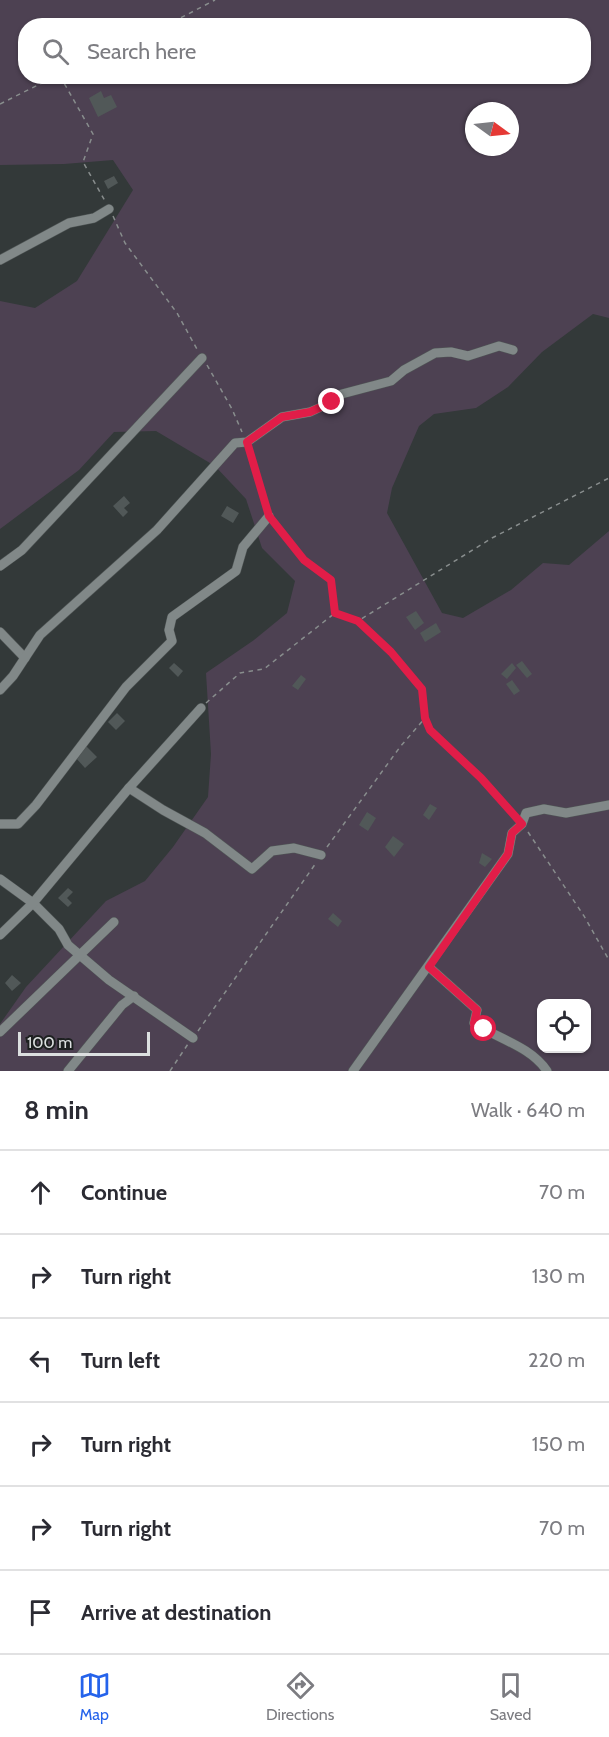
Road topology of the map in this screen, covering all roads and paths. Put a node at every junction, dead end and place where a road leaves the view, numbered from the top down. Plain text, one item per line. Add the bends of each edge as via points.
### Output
1 (215, 0) edge
2 (180, 18) edge
3 (40, 84) edge
4 (65, 84) edge
5 (0, 104) edge
6 (110, 209) junction
7 (0, 260) edge
8 (513, 350) dead end
9 (202, 358) junction
10 (247, 442) junction
11 (609, 478) edge
12 (269, 516) junction
13 (0, 566) edge
14 (335, 613) junction
15 (358, 621) junction
16 (0, 632) edge
17 (25, 658) junction
18 (0, 690) edge
19 (201, 708) joint
20 (425, 718) junction
21 (129, 788) junction
22 (609, 805) edge
23 (0, 824) edge
24 (522, 824) junction
25 (321, 855) junction
26 (0, 879) edge
27 (33, 903) junction
28 (114, 922) dead end
29 (0, 935) edge
30 (609, 960) edge
31 (429, 967) junction
32 (134, 996) junction
33 (0, 1032) edge
34 (193, 1038) junction
35 (68, 1071) edge
36 (170, 1071) edge
37 (353, 1071) edge
38 (547, 1071) edge

1 - 2 path
3 - 5 path
4 - 6 path via 93,134 83,162
6 - 7 street via 94,218 69,223
6 - 9 path via 125,243 177,313
8 - 10 street via 499,346 468,356 435,353 391,381 338,395 310,412 282,417
9 - 10 path
9 - 13 street via 22,550
10 - 12 path
10 - 17 street via 235,443 157,530 40,635
11 - 15 path via 492,538
12 - 14 path via 304,560 331,580
12 - 23 street via 243,547 236,571 171,617 172,641 126,687 36,805 18,824
14 - 15 path
14 - 19 path via 264,669 240,673
15 - 20 path via 422,689
16 - 17 street
17 - 18 street
19 - 21 street
20 - 24 path via 430,730
20 - 25 path
21 - 25 street via 205,833 252,869 272,850 294,848
21 - 27 street
22 - 24 street via 566,813 544,809 526,813
24 - 30 path
24 - 31 street via 512,833 508,854
25 - 34 path
26 - 27 street
27 - 29 street
27 - 32 street via 59,929 68,945
28 - 33 street
31 - 37 street
31 - 38 street via 477,1010 474,1023 519,1047
32 - 34 street
32 - 35 street via 122,1005
34 - 36 path

